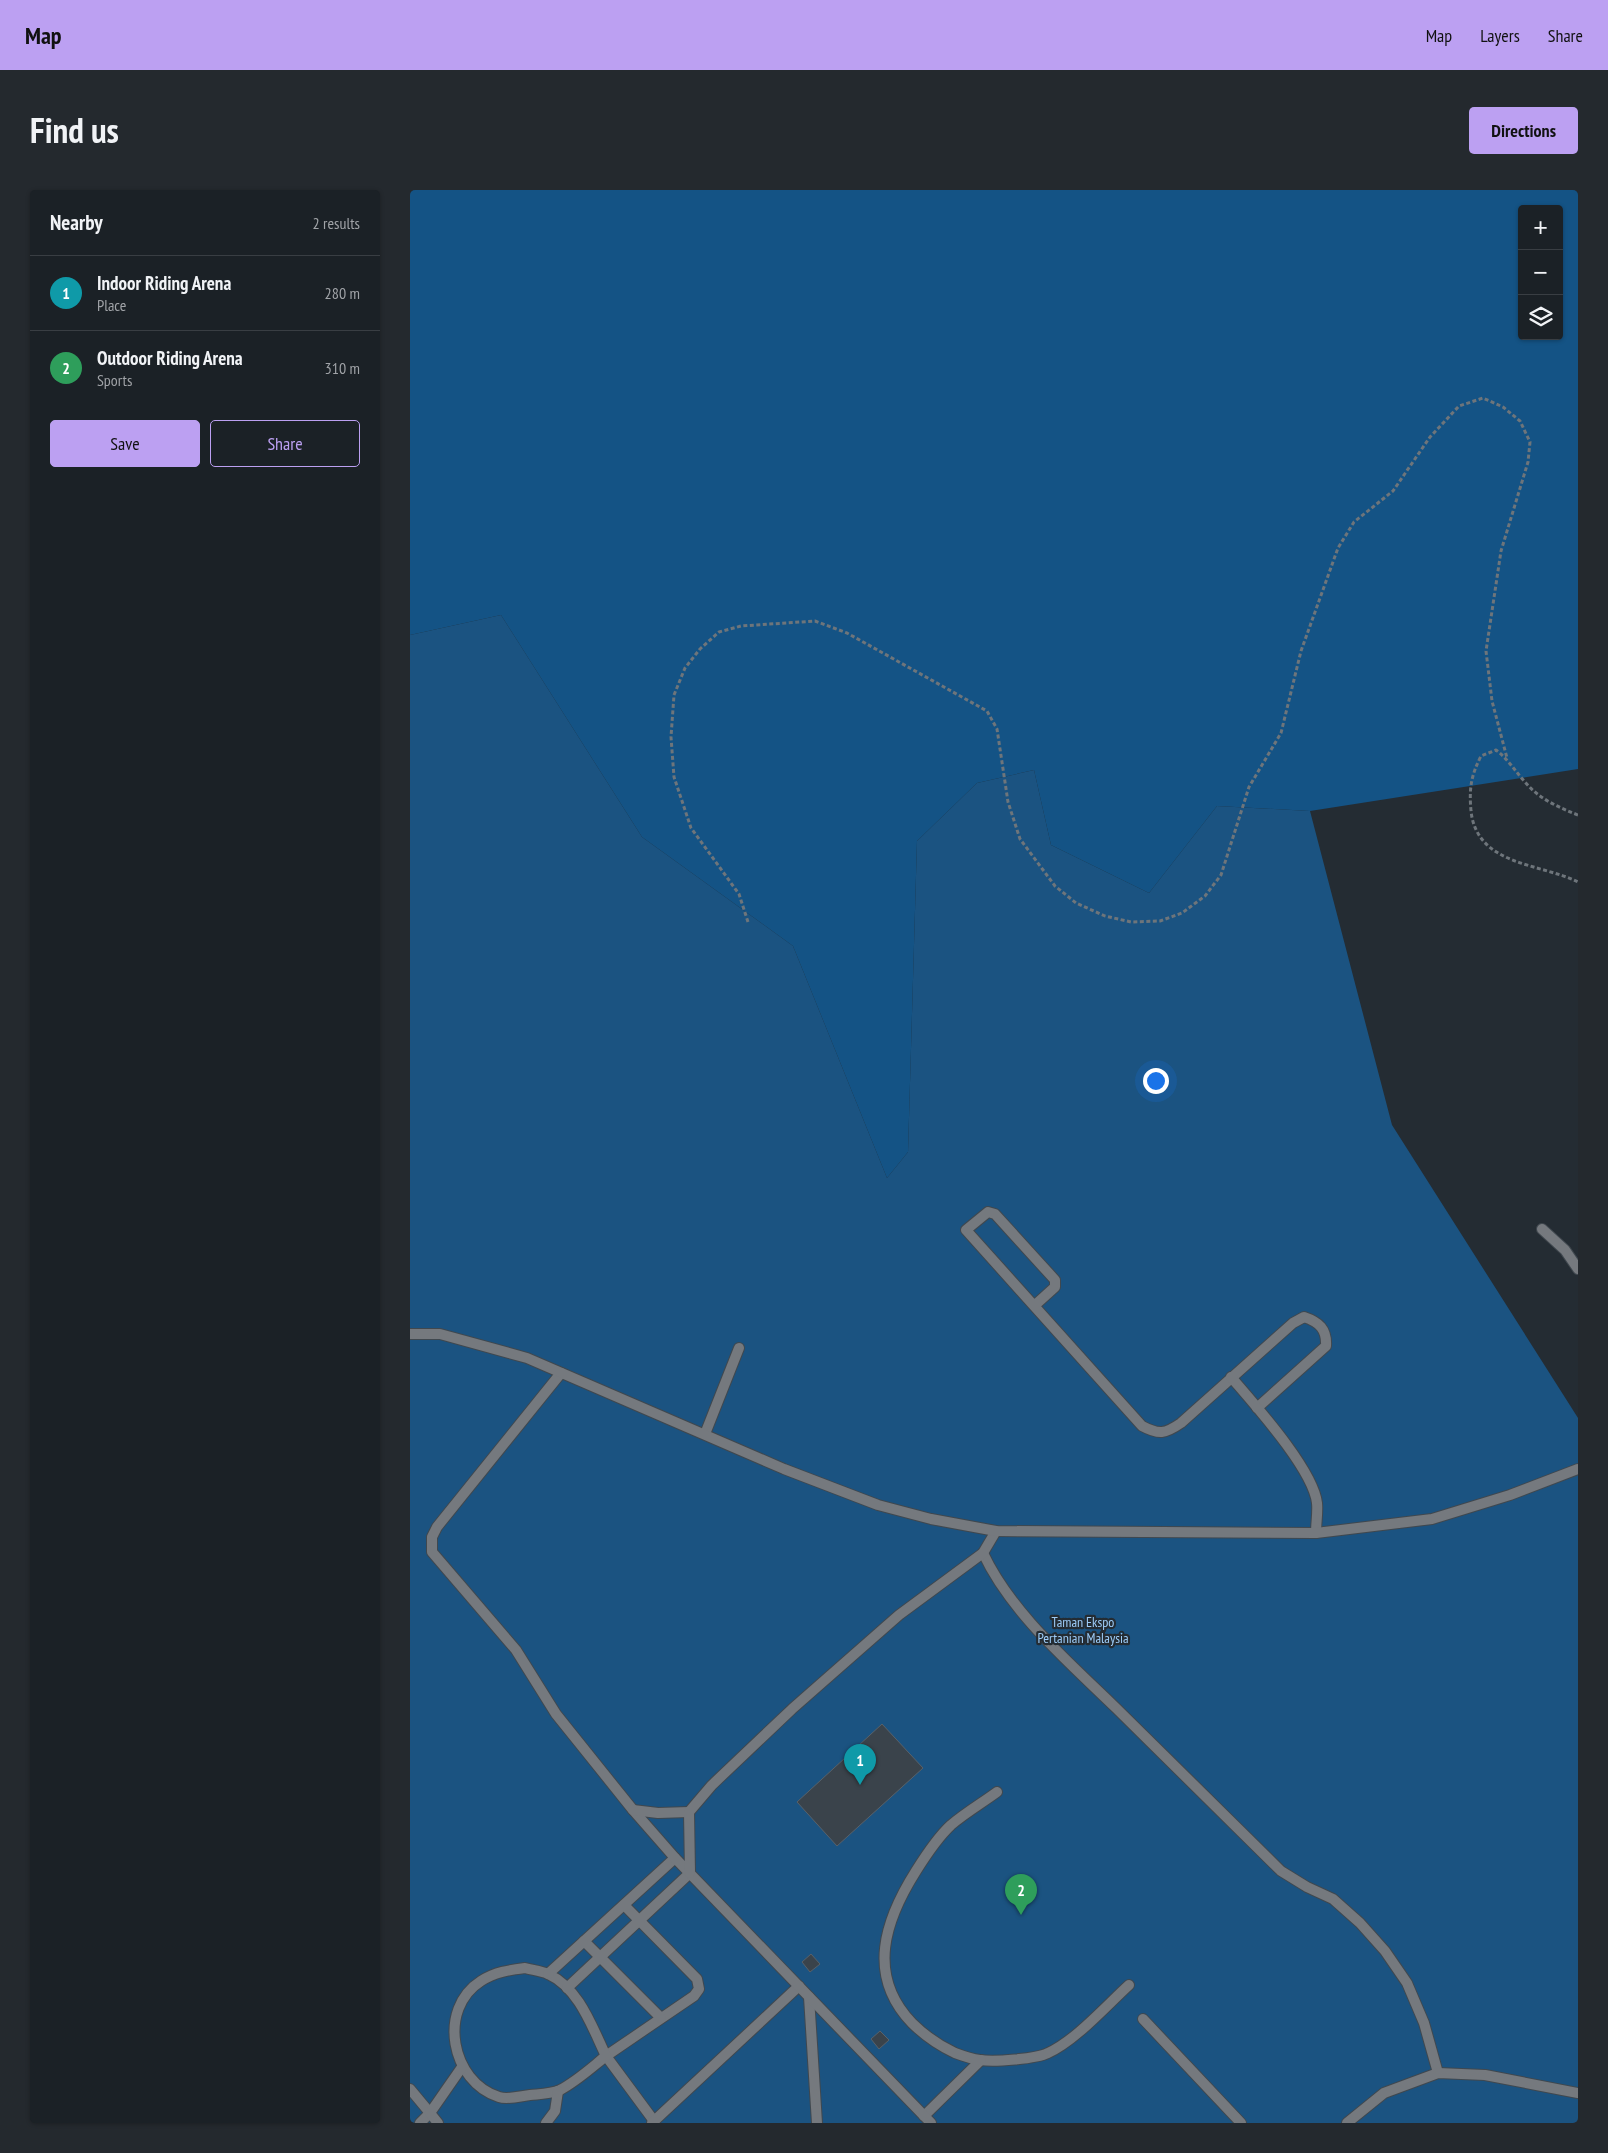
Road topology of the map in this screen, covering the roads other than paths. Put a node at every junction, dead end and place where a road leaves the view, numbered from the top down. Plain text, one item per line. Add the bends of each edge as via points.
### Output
1 (1542, 1229) dead end
2 (1578, 1269) edge
3 (1034, 1306) junction
4 (410, 1334) edge
5 (739, 1348) dead end
6 (561, 1373) junction
7 (1231, 1377) junction
8 (1257, 1408) junction
9 (705, 1434) junction
10 (1578, 1469) edge
11 (996, 1531) junction
12 (1316, 1533) junction
13 (983, 1553) junction
14 (997, 1792) dead end
15 (633, 1810) junction
16 (689, 1812) junction
17 (676, 1858) junction
18 (690, 1873) junction
19 (624, 1905) junction
20 (637, 1921) junction
21 (584, 1941) junction
22 (599, 1958) junction
23 (548, 1974) junction
24 (1129, 1985) dead end
25 (798, 1986) junction
26 (567, 1988) junction
27 (810, 1997) junction
28 (660, 2018) junction
29 (1144, 2019) dead end
30 (606, 2056) junction
31 (981, 2060) junction
32 (462, 2067) junction
33 (1438, 2072) junction
34 (410, 2089) edge
35 (558, 2091) junction
36 (1578, 2094) edge
37 (430, 2113) junction
38 (927, 2119) edge
39 (653, 2122) edge
40 (420, 2123) edge
41 (438, 2123) edge
42 (546, 2123) edge
43 (816, 2123) edge
44 (1241, 2123) edge
45 (1347, 2123) edge

1 - 2 street via 1565,1250
3 - 3 street via 966,1230 992,1212 1055,1280 1055,1286
3 - 7 street via 1142,1426 1156,1433 1170,1430
4 - 6 street via 440,1334 527,1358
5 - 9 street
6 - 9 street
6 - 15 street via 437,1527 432,1537 432,1552 516,1650 556,1714
7 - 8 street
7 - 8 street via 1293,1323 1304,1317 1322,1326 1327,1336 1326,1346
8 - 12 street via 1308,1474 1317,1502
9 - 11 street via 878,1505
10 - 12 street via 1510,1495 1432,1519
11 - 12 street
11 - 13 street
13 - 16 street via 899,1615 798,1703 712,1784
13 - 33 street via 1011,1599 1070,1663 1281,1871 1333,1899 1385,1951 1407,1983 1424,2023
14 - 31 street via 950,1826 927,1854 898,1903 885,1946 884,1970 901,2011 938,2046
15 - 16 street
15 - 17 street
16 - 18 street
17 - 18 street
17 - 19 street
18 - 20 street
18 - 25 street
19 - 20 street
19 - 21 street
20 - 22 street
20 - 28 street via 697,1979 699,1989 694,1996
21 - 22 street
21 - 23 street
22 - 26 street
22 - 28 street
23 - 26 street
23 - 32 street via 525,1968 501,1971 480,1981 464,1999 455,2020 454,2044
24 - 31 street via 1067,2042 1047,2054
25 - 27 street
25 - 39 street
26 - 30 street via 582,2006
27 - 38 street
27 - 43 street
28 - 30 street
29 - 44 street
30 - 35 street via 576,2081
30 - 39 street
31 - 38 street
32 - 35 street via 482,2089 501,2098
32 - 37 street
33 - 36 street via 1485,2075
33 - 45 street via 1384,2093
34 - 37 street
35 - 42 street via 555,2111
37 - 40 street
37 - 41 street

